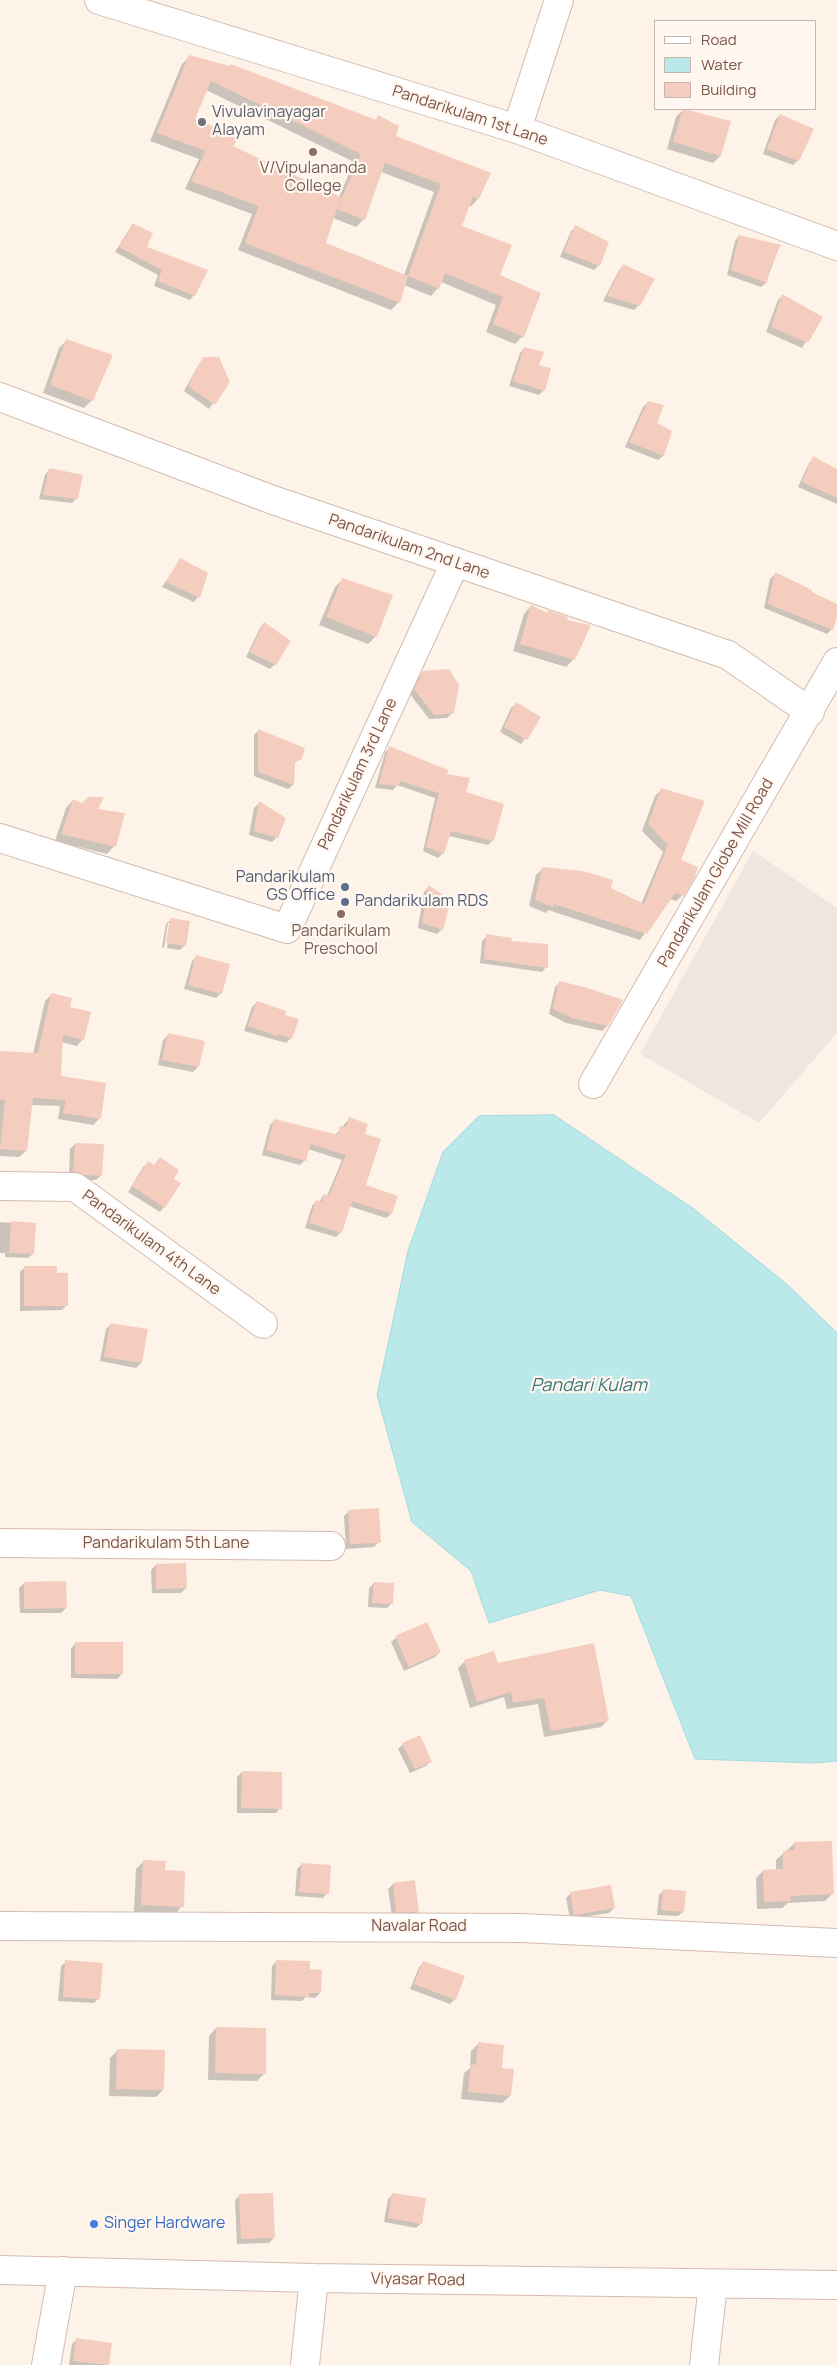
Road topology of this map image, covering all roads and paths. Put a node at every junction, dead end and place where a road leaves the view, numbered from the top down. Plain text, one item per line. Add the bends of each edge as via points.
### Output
1 (99, 0) edge
2 (559, 0) edge
3 (517, 129) junction
4 (837, 246) edge
5 (0, 397) edge
6 (456, 563) junction
7 (837, 662) edge
8 (810, 712) junction
9 (0, 838) edge
10 (593, 1084) dead end
11 (0, 1186) edge
12 (263, 1324) dead end
13 (0, 1543) edge
14 (331, 1546) dead end
15 (0, 1926) edge
16 (837, 1943) edge
17 (0, 2270) edge
18 (63, 2271) junction
19 (314, 2278) junction
20 (713, 2284) junction
21 (837, 2285) edge
22 (46, 2365) edge
23 (305, 2365) edge
24 (704, 2365) edge

1 - 3 street, Pandarikulam 1st Lane
2 - 3 street
3 - 4 street, Pandarikulam 1st Lane
5 - 6 street, Pandarikulam 2nd Lane via 273,500
6 - 8 street, Pandarikulam 2nd Lane via 728,655
6 - 9 street, Pandarikulam 3rd Lane via 287,929
7 - 8 street, Pandarikulam Globe Mill Road
8 - 10 street, Pandarikulam Globe Mill Road
11 - 12 street, Pandarikulam 4th Lane via 75,1187
13 - 14 street, Pandarikulam 5th Lane
15 - 16 street, Navalar Road via 522,1928
17 - 18 street, Viyasar Road
18 - 19 street, Viyasar Road
18 - 22 street
19 - 20 street, Viyasar Road
19 - 23 street
20 - 21 street, Viyasar Road
20 - 24 street

